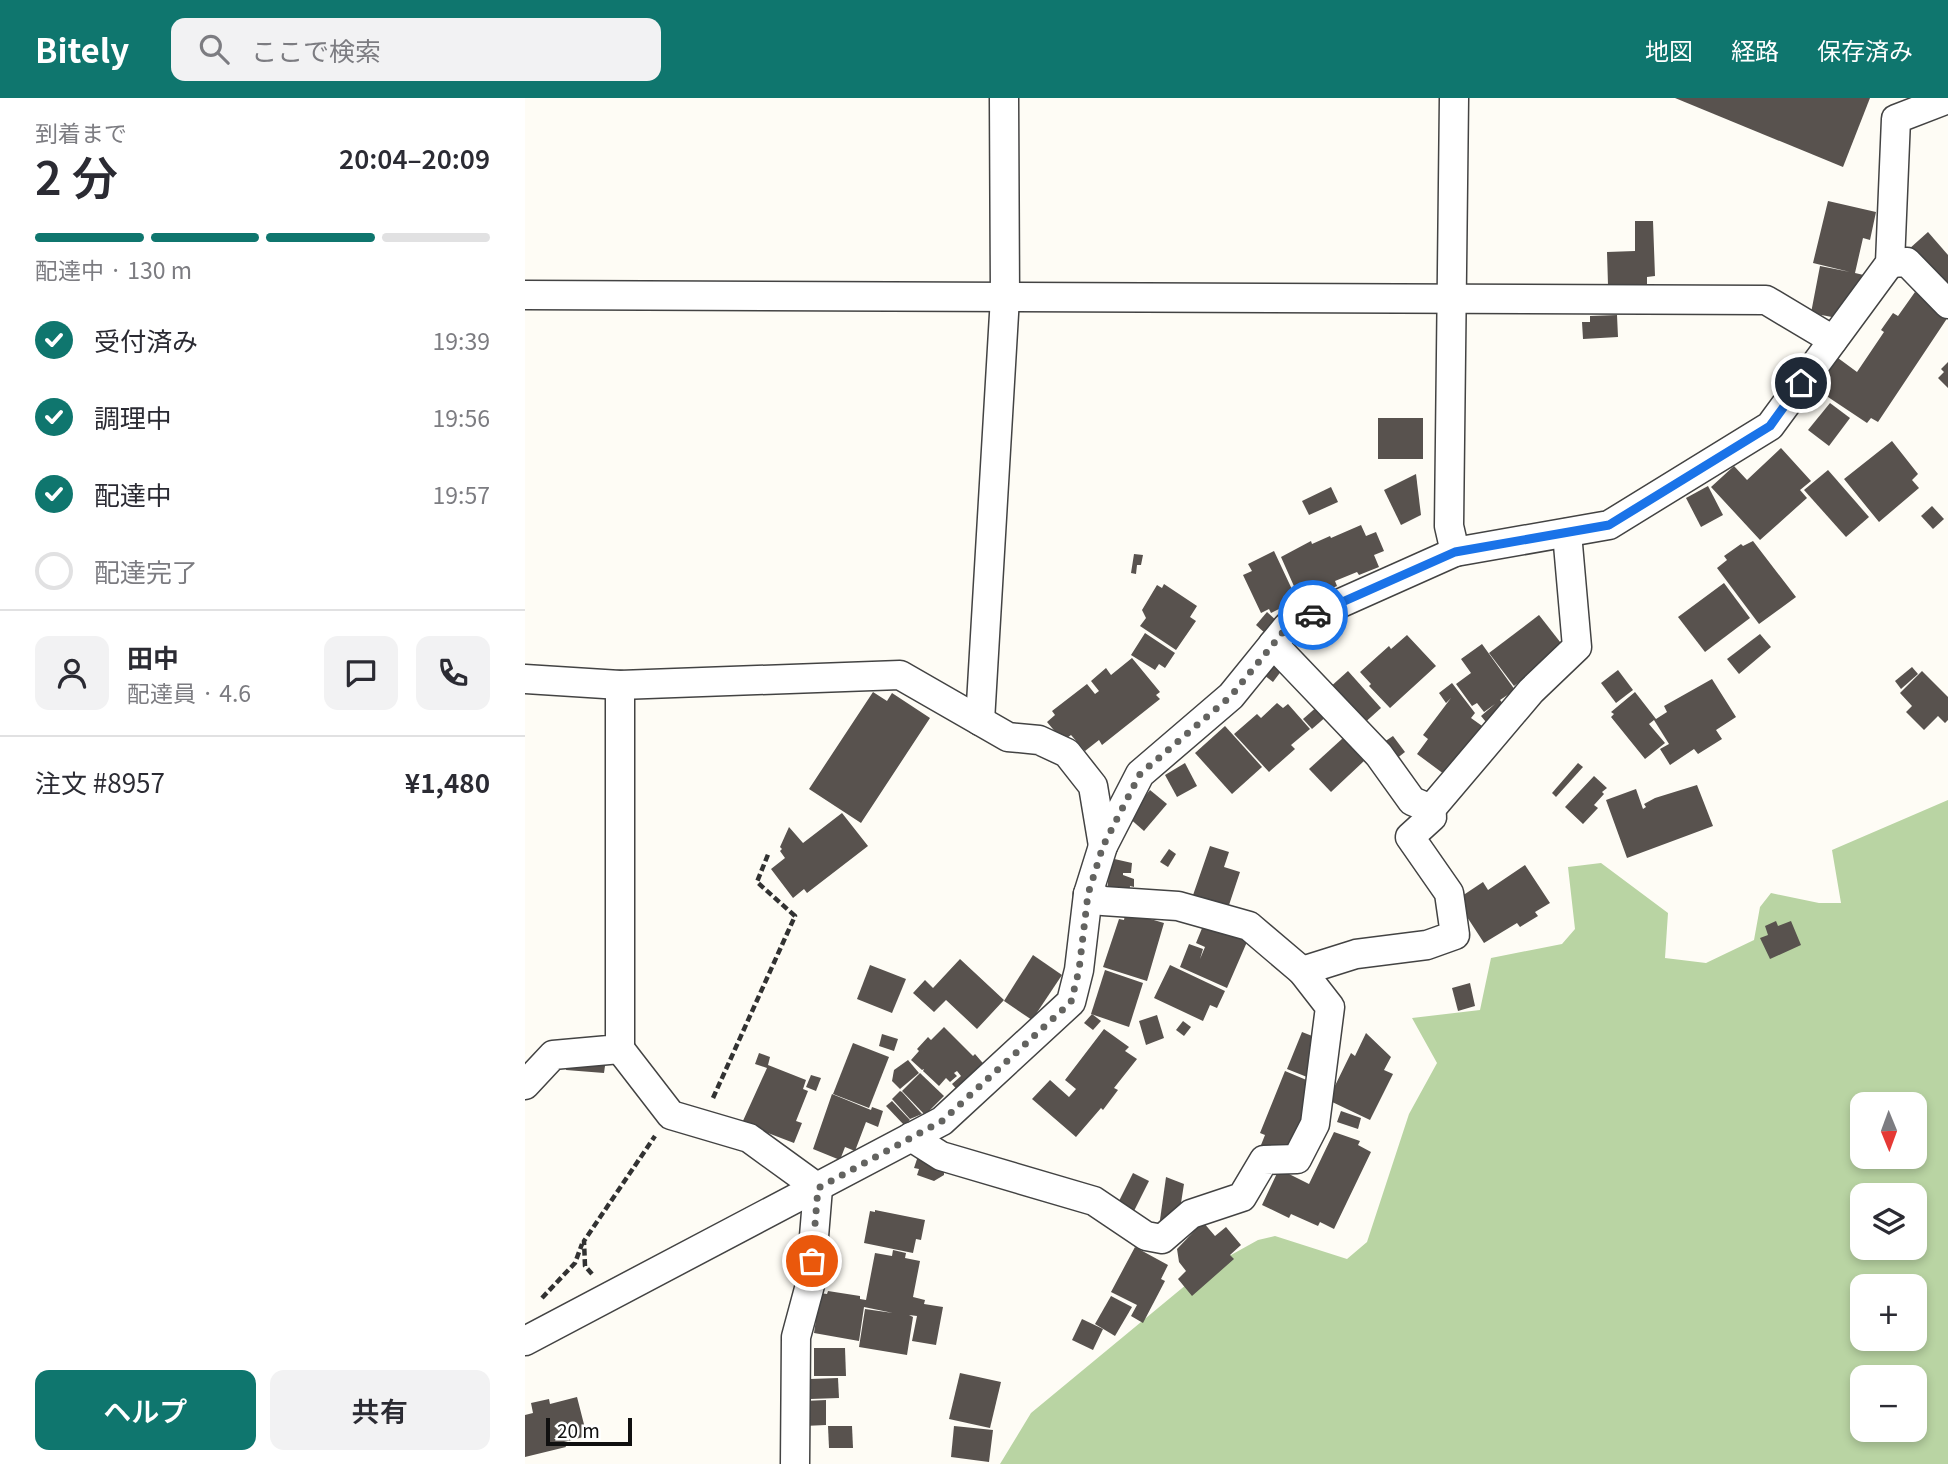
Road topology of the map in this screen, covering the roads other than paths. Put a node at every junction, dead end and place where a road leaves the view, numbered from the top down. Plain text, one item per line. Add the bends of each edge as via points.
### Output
1 (1004, 98) edge
2 (1454, 98) edge
3 (1948, 99) edge
4 (1890, 263) junction
5 (525, 295) edge
6 (1005, 297) junction
7 (1451, 299) junction
8 (1948, 304) edge
9 (1833, 340) junction
10 (1567, 533) junction
11 (1455, 552) junction
12 (1273, 644) junction
13 (525, 679) edge
14 (620, 685) junction
15 (980, 721) junction
16 (1431, 809) junction
17 (1103, 846) junction
18 (1088, 894) junction
19 (1302, 971) junction
20 (620, 1049) junction
21 (525, 1085) edge
22 (911, 1138) junction
23 (818, 1188) junction
24 (525, 1341) edge
25 (795, 1464) edge

1 - 6 street
2 - 7 street
3 - 4 street via 1896,119
4 - 8 street via 1907,262
4 - 9 street
5 - 6 street
6 - 7 street
6 - 15 street
7 - 9 street via 1766,300
7 - 11 street via 1449,526
9 - 10 street via 1770,426 1609,525
10 - 11 street
10 - 16 street via 1577,647 1531,691
11 - 12 street via 1287,627
12 - 16 street via 1379,755 1412,801
12 - 17 street via 1231,696 1140,774
13 - 14 street
14 - 15 street via 900,675
14 - 20 street
15 - 17 street via 1009,737 1039,740 1067,753 1093,786
16 - 19 street via 1432,817 1410,837 1449,893 1455,935 1427,945 1356,954
17 - 18 street
18 - 19 street via 1103,901 1178,906 1249,926
18 - 22 street via 1071,1002 942,1121
19 - 22 street via 1330,1007 1315,1124 1297,1159 1264,1160 1242,1197 1191,1214 1162,1239 1146,1236 1094,1201 941,1156
20 - 21 street via 552,1055
20 - 23 street via 670,1115 749,1138
22 - 23 street
23 - 24 street
23 - 25 street via 810,1285 796,1337

